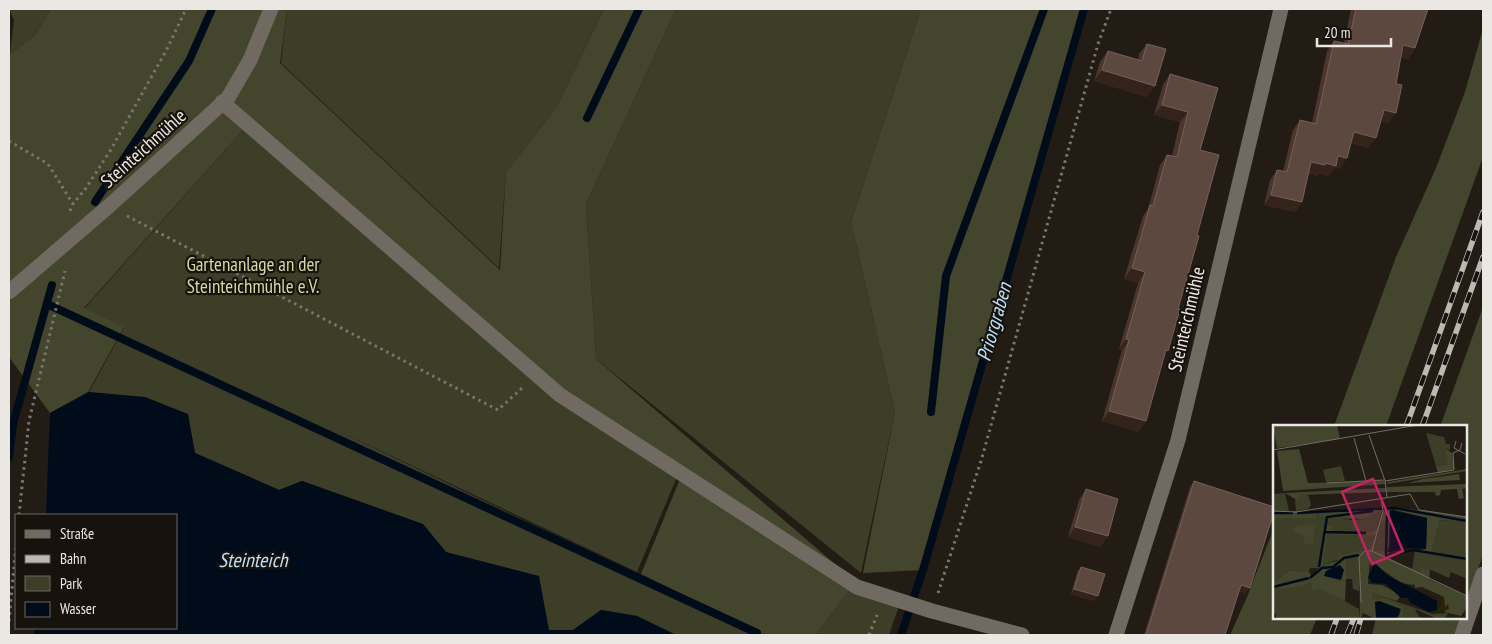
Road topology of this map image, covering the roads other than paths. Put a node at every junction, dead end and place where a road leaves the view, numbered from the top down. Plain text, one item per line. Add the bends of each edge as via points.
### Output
1 (271, 9) edge
2 (1281, 9) edge
3 (222, 102) junction
4 (9, 292) edge
5 (1483, 574) edge
6 (1022, 635) edge
7 (1116, 635) edge
8 (1462, 635) edge

1 - 3 street, Steinteichmühle via 250,60 228,98
2 - 7 street, Steinteichmühle via 1178,440
3 - 4 street, Steinteichmühle
3 - 6 street via 560,395 857,587
5 - 8 street

